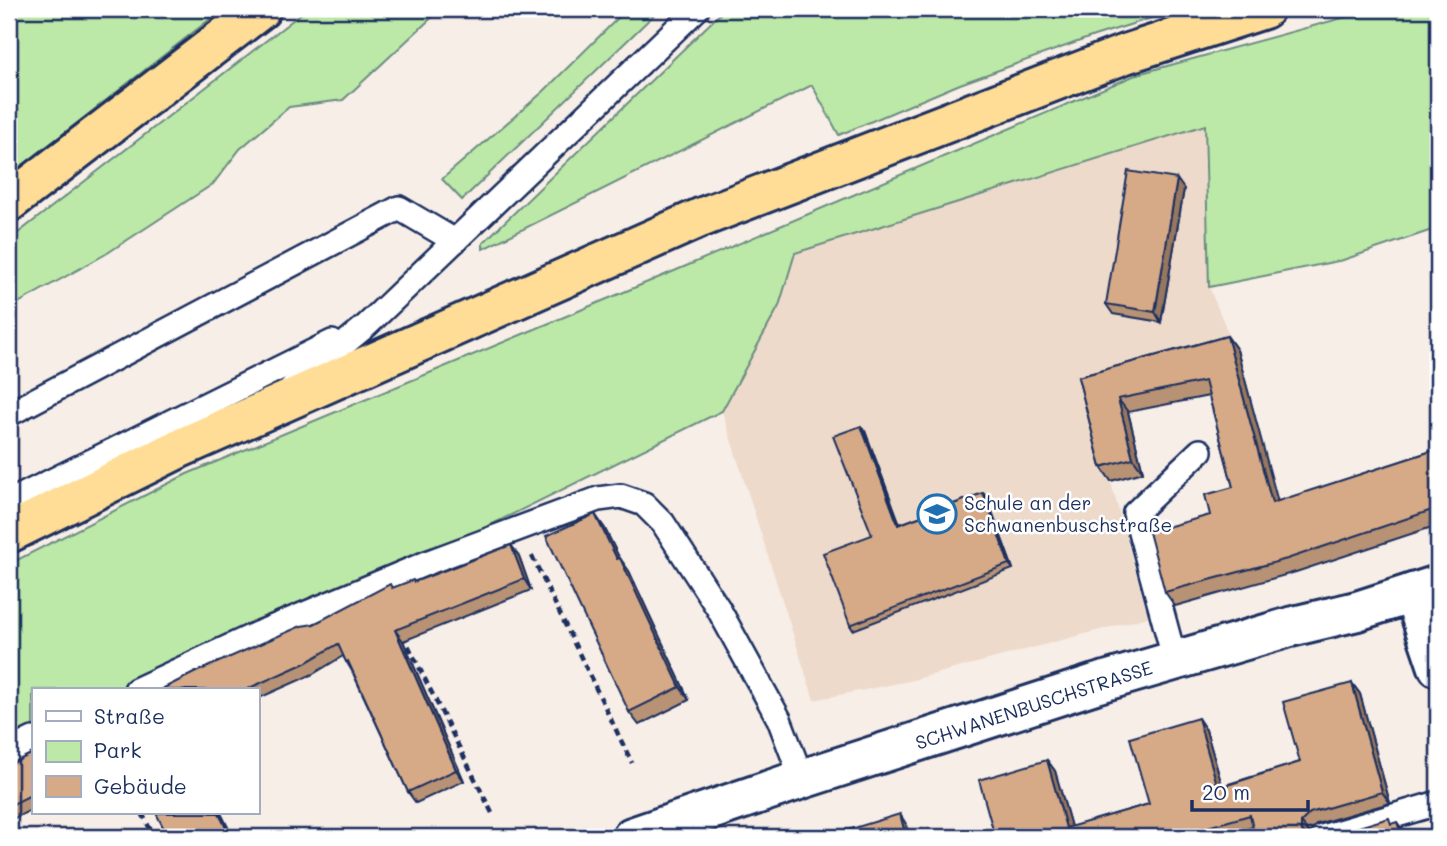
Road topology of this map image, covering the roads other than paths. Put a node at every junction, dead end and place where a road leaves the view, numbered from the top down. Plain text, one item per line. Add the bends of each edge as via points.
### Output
1 (261, 9) edge
2 (697, 9) edge
3 (1264, 9) edge
4 (9, 202) edge
5 (455, 241) junction
6 (367, 324) junction
7 (9, 414) edge
8 (258, 415) junction
9 (1200, 451) dead end
10 (9, 502) edge
11 (9, 533) edge
12 (1426, 589) edge
13 (1175, 661) junction
14 (1438, 667) edge
15 (140, 688) edge
16 (32, 740) edge
17 (9, 751) edge
18 (802, 779) junction
19 (1438, 803) edge
20 (632, 837) edge
21 (1322, 837) edge

1 - 4 highway
2 - 5 lane
3 - 8 highway via 1125,54 700,218
5 - 6 lane
5 - 7 lane via 399,208
6 - 8 lane
6 - 10 lane
8 - 11 highway via 178,449
9 - 13 lane via 1135,513
12 - 13 street, SCHWANENBUSCHSTRASSE
12 - 14 street
13 - 18 street, SCHWANENBUSCHSTRASSE
15 - 18 lane via 377,583 598,499 621,496 644,504 663,523 718,608 779,719
16 - 17 lane
18 - 20 street, SCHWANENBUSCHSTRASSE
19 - 21 lane

